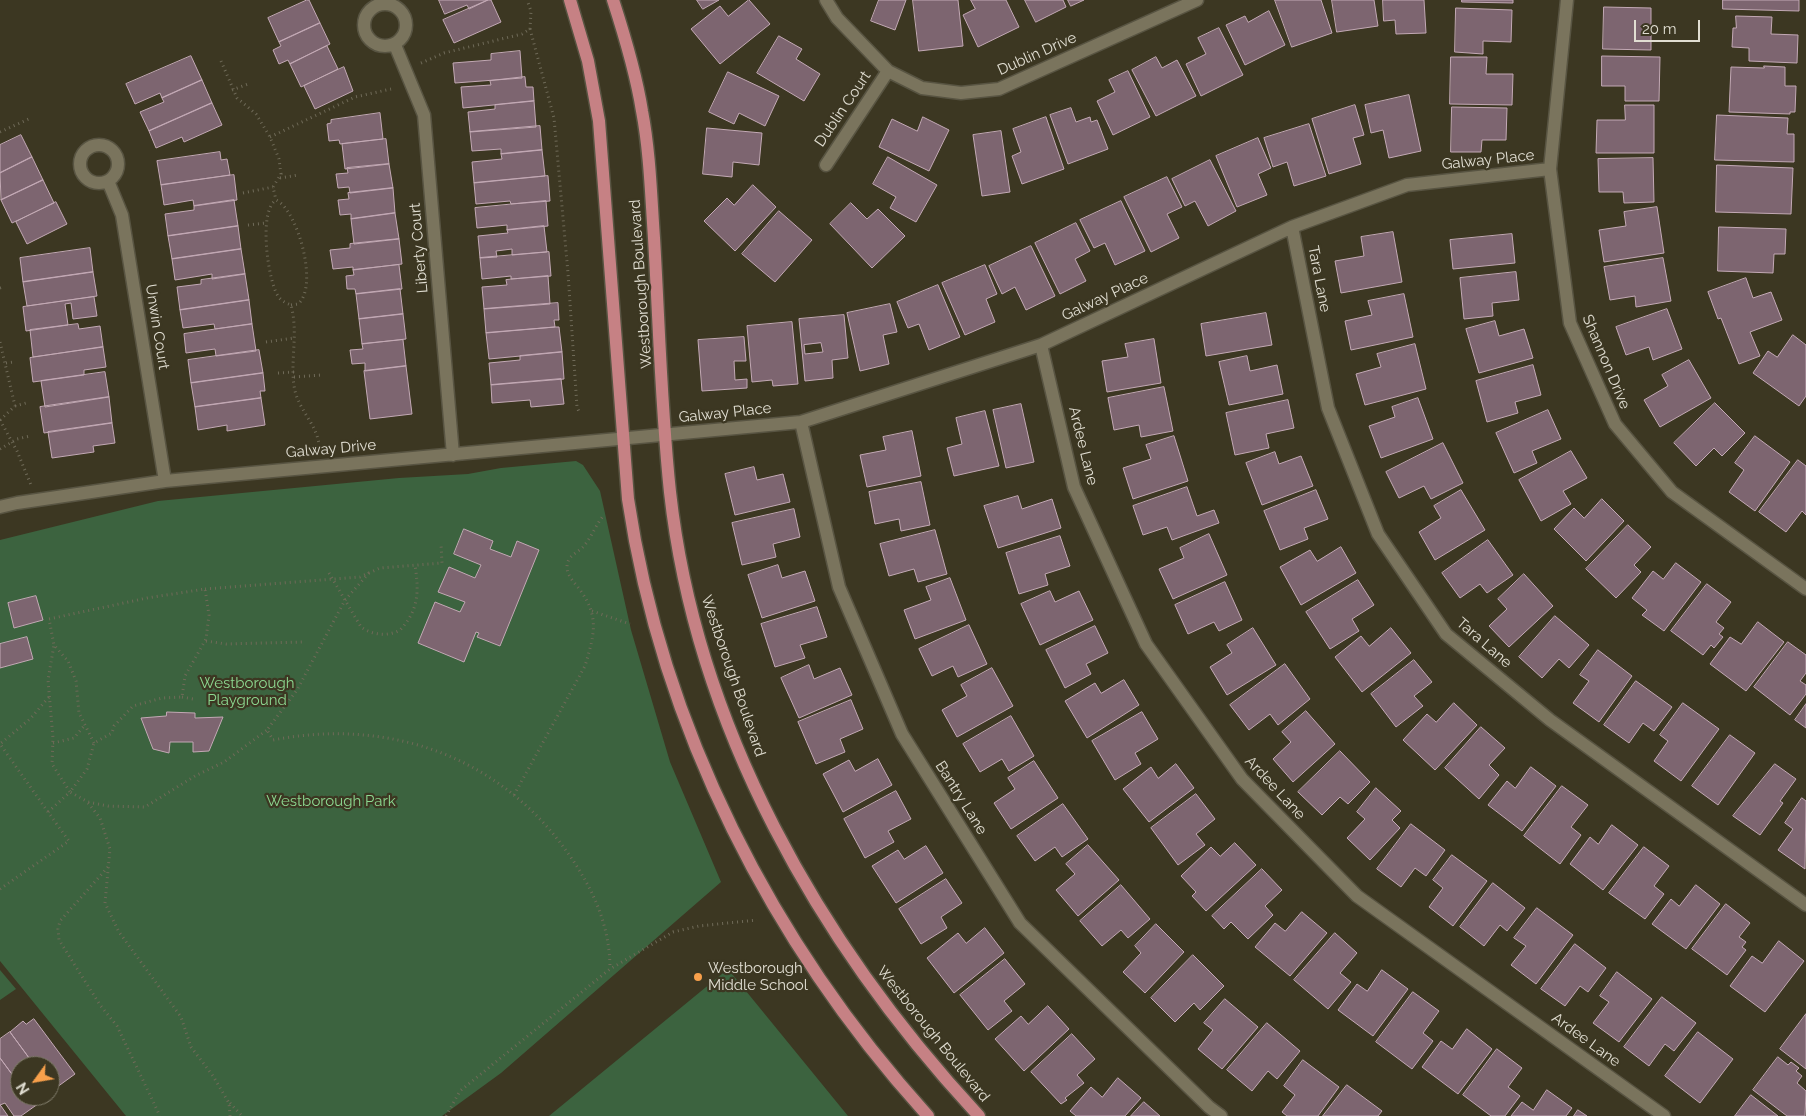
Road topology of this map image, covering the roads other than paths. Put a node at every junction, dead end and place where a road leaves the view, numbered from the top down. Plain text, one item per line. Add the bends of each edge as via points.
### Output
1 (570, 0) edge
2 (613, 0) edge
3 (826, 0) edge
4 (1197, 0) edge
5 (1567, 0) edge
6 (395, 45) dead end
7 (888, 71) junction
8 (826, 165) dead end
9 (1550, 169) junction
10 (108, 181) dead end
11 (1292, 227) junction
12 (1042, 345) junction
13 (801, 422) junction
14 (667, 435) junction
15 (621, 438) junction
16 (453, 455) junction
17 (165, 481) junction
18 (0, 508) edge
19 (1806, 589) edge
20 (1806, 905) edge
21 (928, 1116) edge
22 (979, 1116) edge
23 (1221, 1116) edge
24 (1664, 1116) edge

1 - 15 main road, Westborough Boulevard via 588,61 599,121
2 - 14 main road, Westborough Boulevard via 642,112 650,180
3 - 7 street, Dublin Drive via 837,18
4 - 7 street, Dublin Drive via 999,89 962,93 922,88
5 - 9 street, Shannon Drive
6 - 16 street, Liberty Court via 424,115
7 - 8 street, Dublin Court
9 - 11 street, Galway Place via 1407,185
9 - 19 street, Shannon Drive via 1570,323 1615,424 1672,492
10 - 17 street, Unwin Court via 122,215
11 - 12 street, Galway Place
11 - 20 street, Tara Lane via 1328,408 1378,534 1446,634 1550,720
12 - 13 street, Galway Place
12 - 24 street, Ardee Lane via 1074,487 1146,644 1242,779 1357,896
13 - 14 street, Galway Place
13 - 23 street, Bantry Lane via 839,587 902,734 1020,923
14 - 15 street, Galway Drive
14 - 22 main road, Westborough Boulevard via 677,546 689,603 724,712 770,818 795,867 854,962 891,1013
15 - 16 street, Galway Drive
15 - 21 main road, Westborough Boulevard via 634,545 650,614 687,724 710,778 764,888 822,984
16 - 17 street, Galway Drive
17 - 18 street, Galway Drive

